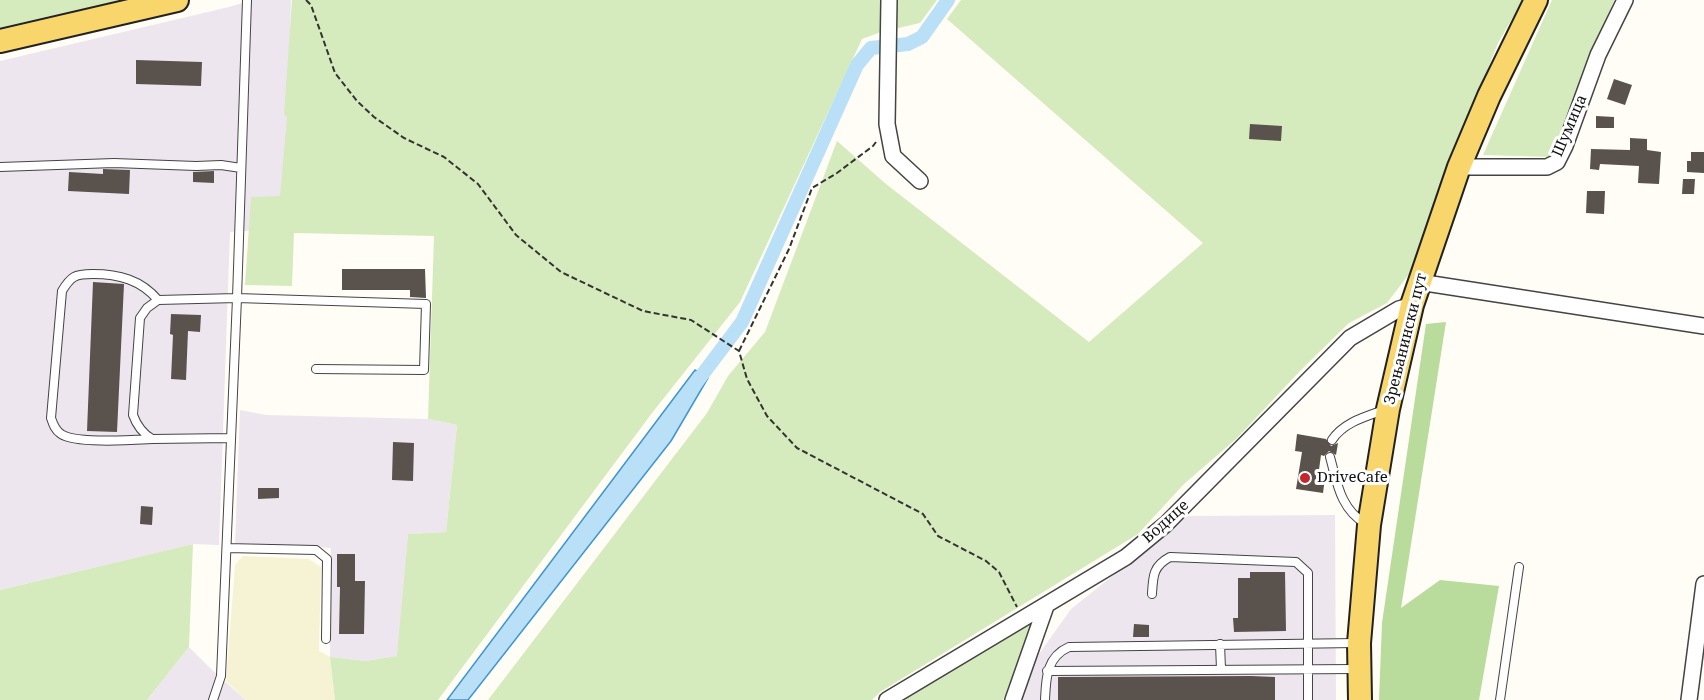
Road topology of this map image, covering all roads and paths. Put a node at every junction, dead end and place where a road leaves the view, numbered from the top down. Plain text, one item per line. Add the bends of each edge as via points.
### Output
1 (177, 0) edge
2 (247, 0) edge
3 (306, 0) edge
4 (889, 0) edge
5 (1536, 0) edge
6 (1625, 0) edge
7 (0, 41) edge
8 (887, 124) junction
9 (0, 167) edge
10 (1459, 167) junction
11 (241, 168) junction
12 (920, 181) dead end
13 (1419, 282) junction
14 (237, 298) junction
15 (159, 300) junction
16 (1412, 305) junction
17 (1704, 326) edge
18 (739, 351) junction
19 (316, 369) dead end
20 (1388, 409) junction
21 (231, 438) junction
22 (152, 439) junction
23 (1332, 440) dead end
24 (1330, 456) dead end
25 (1369, 525) junction
26 (227, 548) junction
27 (1519, 567) dead end
28 (1704, 584) edge
29 (1152, 594) dead end
30 (1046, 606) junction
31 (1024, 619) junction
32 (326, 639) dead end
33 (1307, 643) junction
34 (1359, 643) junction
35 (1220, 644) junction
36 (1221, 669) junction
37 (1308, 669) junction
38 (1359, 669) junction
39 (1047, 671) junction
40 (213, 700) edge
41 (887, 700) edge
42 (1013, 700) edge
43 (1045, 700) edge
44 (1308, 700) edge
45 (1360, 700) edge
46 (1500, 700) edge
47 (1689, 700) edge

1 - 7 main road
2 - 11 lane
3 - 18 path via 335,73 357,100 404,138 444,157 478,184 516,235 561,272 643,311 692,320
4 - 8 street
5 - 10 main road, Зрењанински пут
6 - 10 street, Шумица via 1598,55 1557,162 1546,166
8 - 12 street via 892,156
8 - 18 path via 873,146 812,188 789,249
9 - 11 lane via 114,164
10 - 13 main road, Зрењанински пут
11 - 14 lane
13 - 16 main road, Зрењанински пут
13 - 17 street
14 - 15 lane
14 - 19 lane via 426,304 424,370
14 - 21 lane
15 - 22 lane via 141,318 133,415 141,431
15 - 22 lane via 145,286 125,278 89,274 69,281 62,291 51,418 57,431 66,437
16 - 20 main road, Зрењанински пут
16 - 30 street, Водице via 1350,338 1166,524 1126,557
18 - 31 path via 747,379 767,416 797,448 923,514 938,536 986,561 999,572
20 - 23 lane via 1348,424
20 - 25 main road, Зрењанински пут
21 - 22 lane
21 - 26 lane
24 - 25 lane via 1343,501 1358,519
25 - 34 main road, Зрењанински пут
26 - 32 lane via 316,550 323,554 327,559
26 - 40 lane via 221,676
27 - 46 lane
28 - 47 street
29 - 33 lane via 1153,572 1170,557 1296,562 1308,573
30 - 31 street, Водице
30 - 42 street
31 - 41 street, Водице
33 - 34 lane
33 - 35 lane
33 - 37 lane
34 - 38 main road, Зрењанински пут
35 - 36 lane
35 - 39 lane via 1069,647 1058,653
36 - 37 lane
36 - 39 lane
37 - 38 lane
37 - 44 lane
38 - 45 main road, Зрењанински пут
39 - 43 lane

